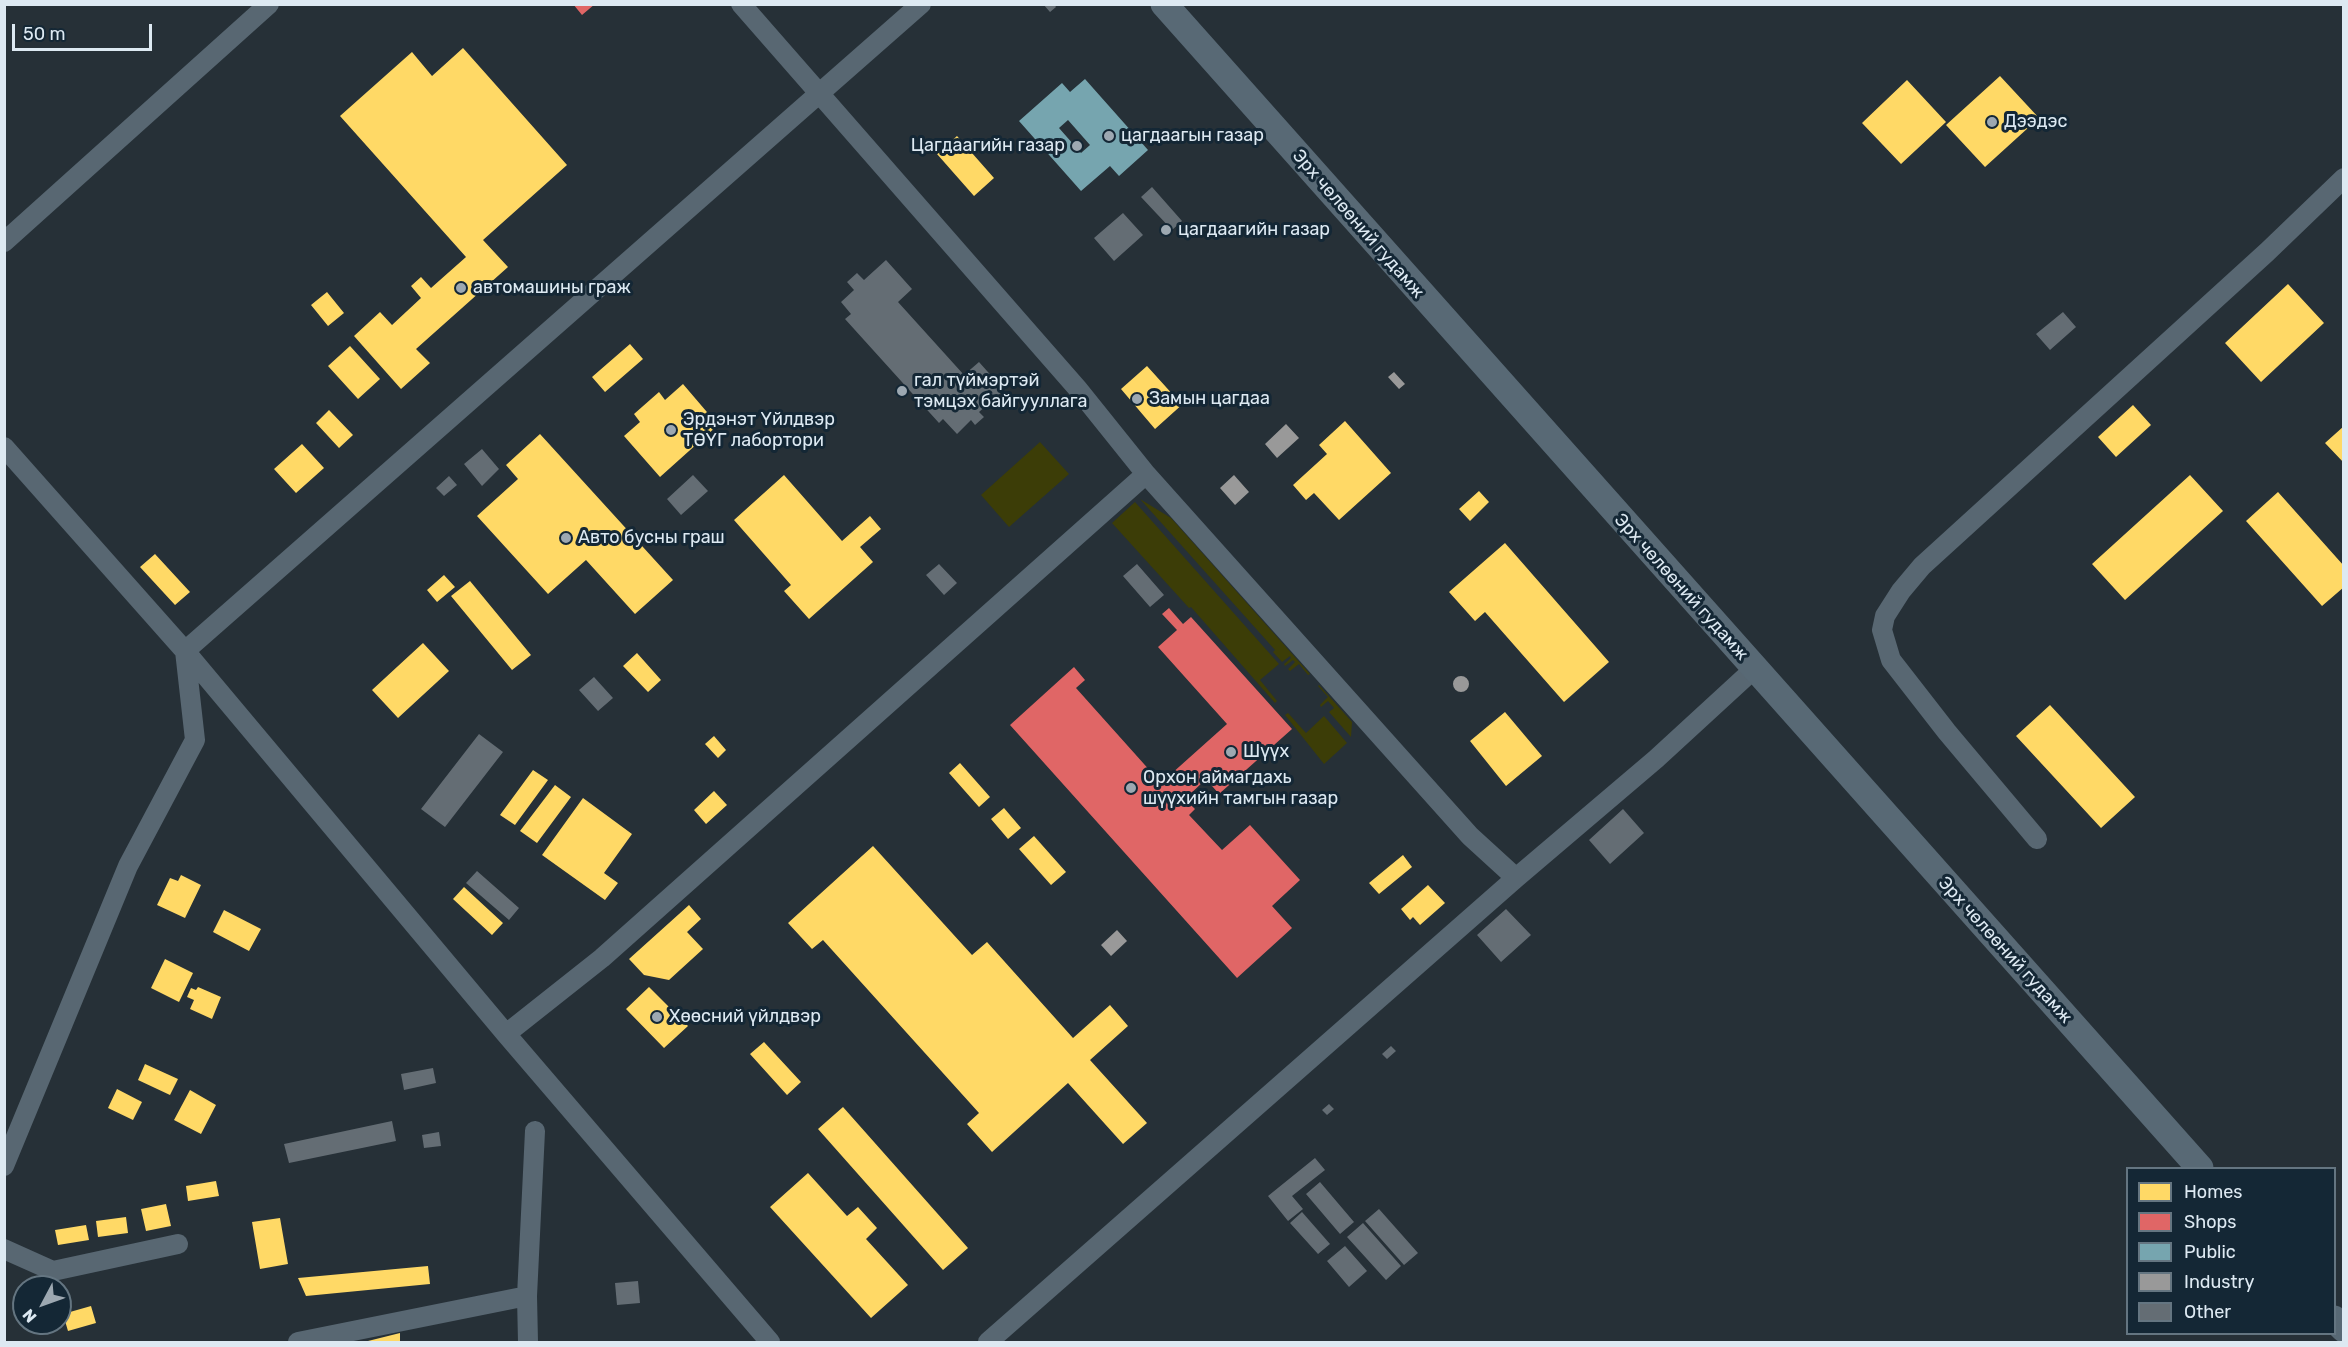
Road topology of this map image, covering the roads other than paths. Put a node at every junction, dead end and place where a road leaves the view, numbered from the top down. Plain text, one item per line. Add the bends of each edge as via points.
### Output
1 (269, 4) edge
2 (741, 4) edge
3 (921, 4) edge
4 (1164, 4) edge
5 (820, 92) junction
6 (2343, 178) edge
7 (4, 242) edge
8 (4, 447) edge
9 (1146, 474) junction
10 (185, 651) junction
11 (1754, 669) junction
12 (2037, 839) dead end
13 (1516, 878) junction
14 (506, 1034) junction
15 (535, 1131) dead end
16 (4, 1166) edge
17 (2199, 1167) edge
18 (178, 1244) dead end
19 (4, 1249) edge
20 (527, 1296) junction
21 (298, 1342) edge
22 (528, 1342) edge
23 (770, 1342) edge
24 (988, 1342) edge

1 - 7 street
2 - 5 street
3 - 5 street
4 - 11 main road, Эрх чөлөөний гудамж
5 - 9 street via 1077,388
5 - 10 street
6 - 12 street via 1922,566 1885,616 1882,630 1891,660
8 - 10 street
9 - 13 street via 1470,836
9 - 14 street via 602,958
10 - 14 street
10 - 16 street via 195,740 128,866
11 - 13 street
11 - 17 main road, Эрх чөлөөний гудамж
13 - 24 street
14 - 23 street
15 - 20 street
18 - 19 street via 53,1271
20 - 21 street
20 - 22 street

